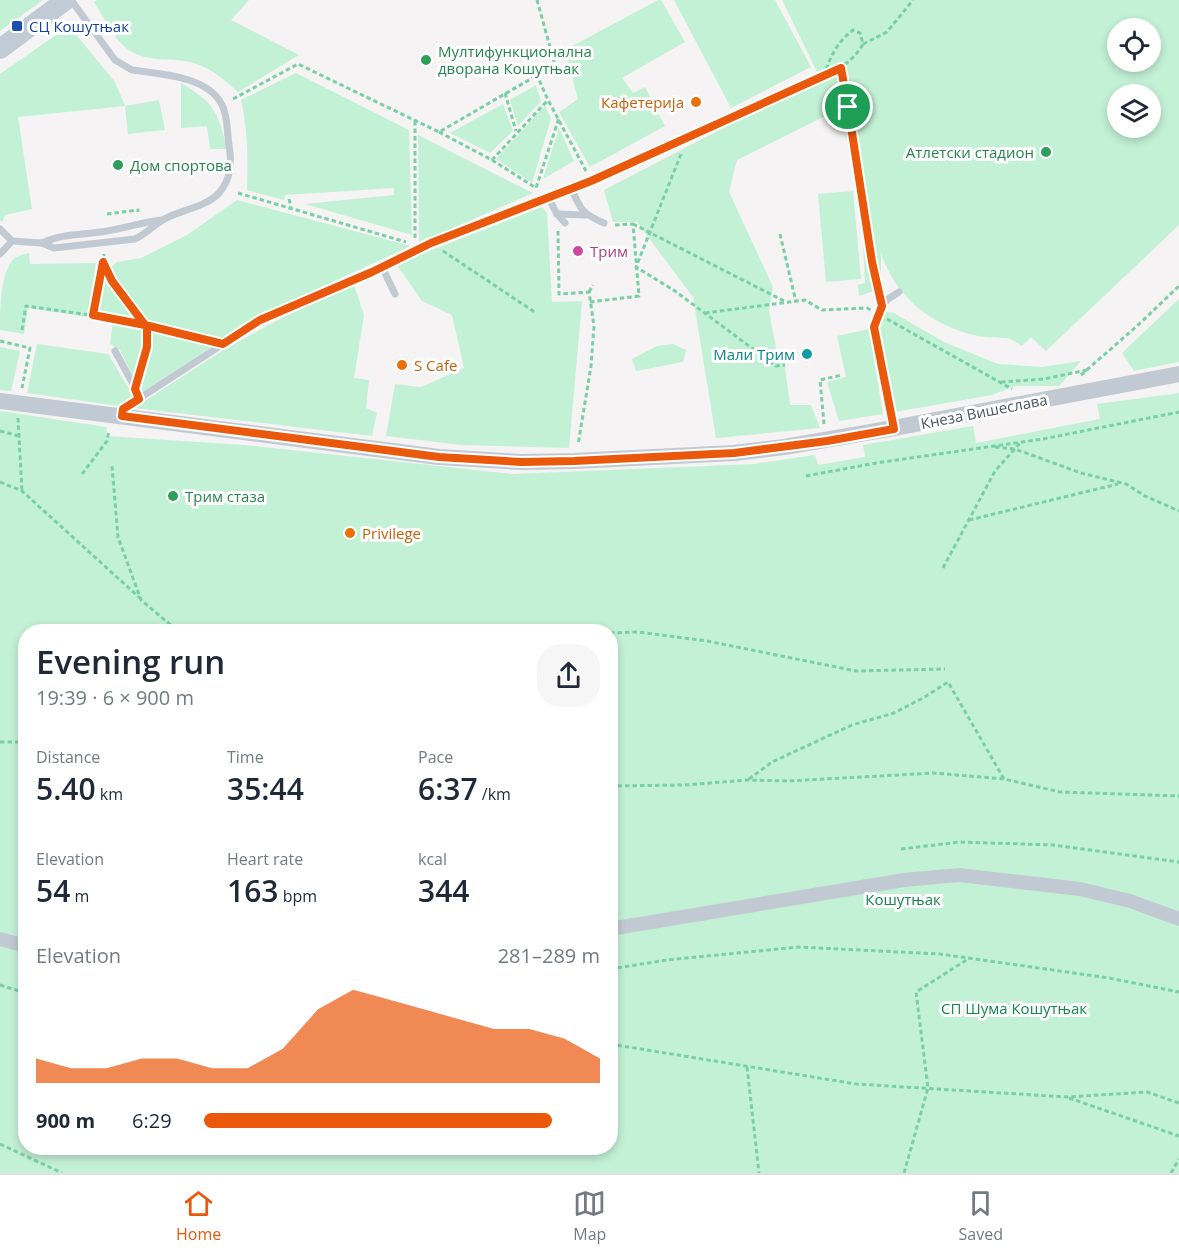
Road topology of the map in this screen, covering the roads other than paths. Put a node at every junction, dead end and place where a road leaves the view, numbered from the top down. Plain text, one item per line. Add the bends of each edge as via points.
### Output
1 (66, 0) edge
2 (71, 0) edge
3 (0, 50) edge
4 (706, 129) road end
5 (571, 187) junction
6 (548, 196) junction
7 (557, 214) junction
8 (586, 215) junction
9 (162, 220) junction
10 (604, 223) road end
11 (565, 224) dead end
12 (0, 230) edge
13 (12, 241) junction
14 (42, 243) junction
15 (0, 254) edge
16 (382, 267) junction
17 (899, 292) dead end
18 (395, 294) dead end
19 (115, 351) dead end
20 (1179, 374) edge
21 (139, 399) junction
22 (0, 401) edge
23 (116, 420) junction
24 (894, 429) junction
25 (1179, 919) edge
26 (618, 928) edge
27 (0, 939) edge
28 (18, 944) edge

1 - 3 main road
2 - 9 lane via 123,66 201,84 222,104 231,158 224,186 205,202
4 - 5 lane
5 - 6 lane
5 - 8 lane
6 - 7 lane
6 - 16 lane
7 - 8 lane
7 - 11 lane
8 - 10 lane
9 - 14 lane via 52,238
9 - 14 lane via 135,239 54,248
12 - 13 lane
13 - 14 lane
13 - 15 lane
16 - 18 lane
16 - 21 lane via 260,320
17 - 24 lane via 888,298 874,327
19 - 21 lane
20 - 24 street, Кнеза Вишеслава
21 - 23 lane via 123,409
22 - 23 street, Кнеза Вишеслава
23 - 24 street, Кнеза Вишеслава via 428,456 521,462 734,453
25 - 26 street via 1090,891 959,875 903,880
27 - 28 street

